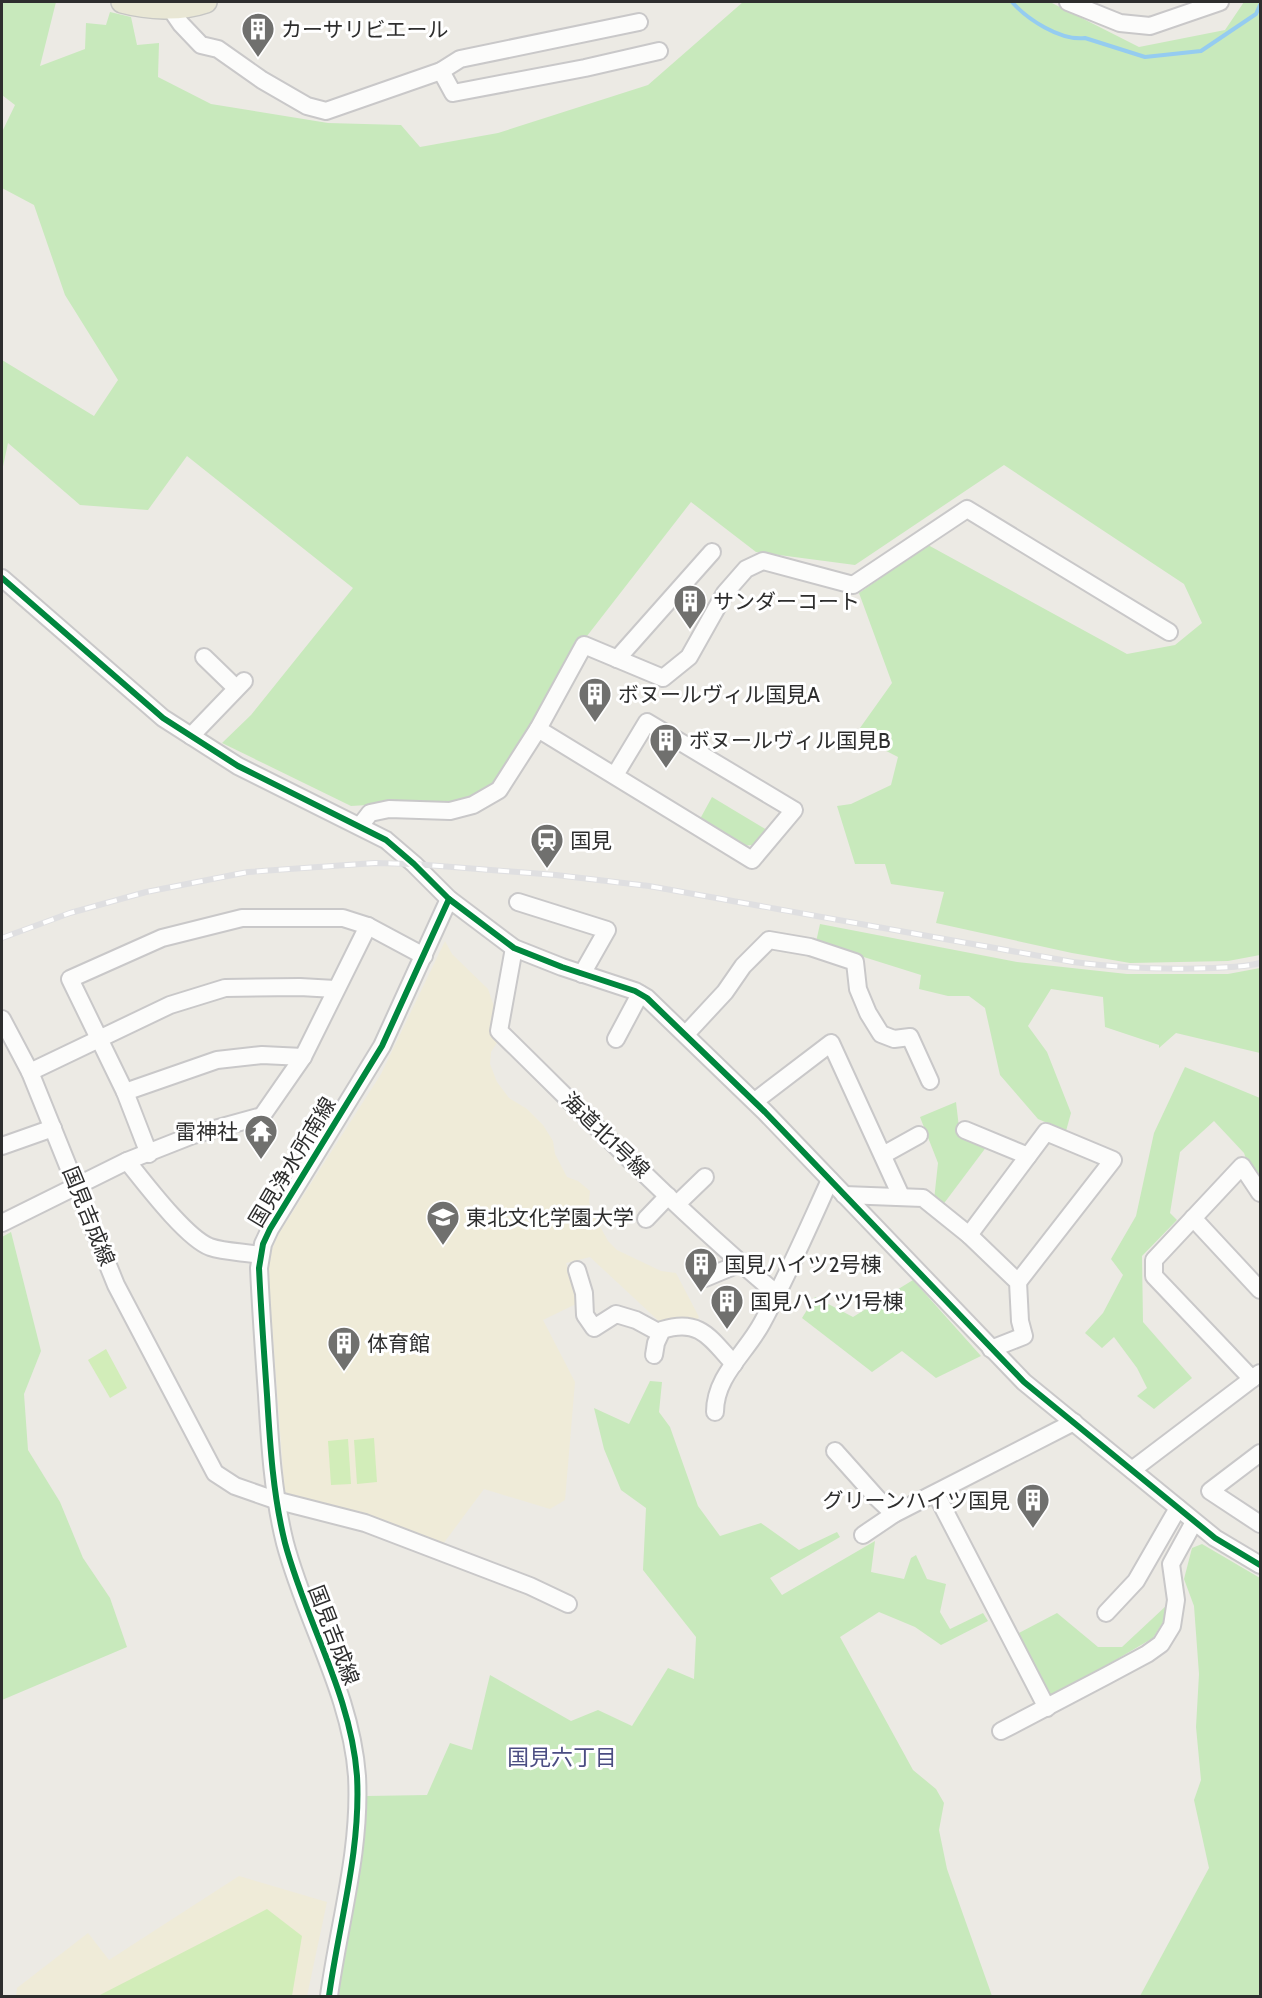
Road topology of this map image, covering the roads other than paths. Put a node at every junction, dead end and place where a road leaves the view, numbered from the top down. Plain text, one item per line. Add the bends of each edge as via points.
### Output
1 (122, 2) edge
2 (206, 2) edge
3 (1068, 2) edge
4 (1220, 2) edge
5 (170, 8) junction
6 (639, 22) dead end
7 (660, 51) dead end
8 (441, 70) junction
9 (712, 552) dead end
10 (2, 578) edge
11 (1169, 632) dead end
12 (204, 657) dead end
13 (617, 659) junction
14 (538, 729) junction
15 (191, 736) junction
16 (615, 776) junction
17 (360, 826) junction
18 (449, 899) junction
19 (518, 902) dead end
20 (368, 926) junction
21 (514, 948) junction
22 (424, 956) junction
23 (582, 974) junction
24 (335, 989) junction
25 (640, 994) junction
26 (2, 1019) edge
27 (686, 1034) junction
28 (99, 1038) junction
29 (616, 1039) dead end
30 (303, 1057) junction
31 (30, 1072) junction
32 (930, 1081) dead end
33 (125, 1092) junction
34 (754, 1101) junction
35 (53, 1128) junction
36 (965, 1130) dead end
37 (919, 1135) dead end
38 (2, 1146) edge
39 (149, 1154) junction
40 (883, 1155) junction
41 (1028, 1156) junction
42 (127, 1161) junction
43 (705, 1177) dead end
44 (830, 1180) junction
45 (77, 1187) junction
46 (1260, 1193) edge
47 (844, 1195) junction
48 (901, 1196) junction
49 (672, 1200) junction
50 (1193, 1218) junction
51 (646, 1219) dead end
52 (2, 1223) edge
53 (969, 1235) junction
54 (260, 1255) junction
55 (741, 1263) junction
56 (577, 1270) dead end
57 (705, 1278) dead end
58 (1018, 1282) junction
59 (1260, 1290) edge
60 (777, 1294) junction
61 (660, 1333) junction
62 (991, 1349) junction
63 (654, 1355) dead end
64 (734, 1364) junction
65 (1256, 1376) edge
66 (715, 1412) dead end
67 (1074, 1422) junction
68 (835, 1451) dead end
69 (1260, 1453) edge
70 (1132, 1470) junction
71 (936, 1494) junction
72 (275, 1500) junction
73 (1178, 1508) junction
74 (894, 1514) junction
75 (1194, 1522) junction
76 (1260, 1524) edge
77 (863, 1535) dead end
78 (1260, 1565) edge
79 (568, 1604) dead end
80 (1106, 1613) dead end
81 (1047, 1708) junction
82 (1001, 1731) dead end
83 (329, 1996) edge

1 - 5 main road
2 - 5 main road
3 - 4 street via 1120,23 1150,26
5 - 8 street via 201,45 218,49 307,106 326,111
6 - 8 street via 460,59
7 - 8 street via 453,93
9 - 13 street
10 - 15 street via 163,718
11 - 13 street via 967,509 852,585 763,561 746,569 725,592 689,657 663,678
12 - 15 street via 240,685
13 - 14 street via 584,645
14 - 16 street
14 - 17 street via 499,790 473,805 450,811 389,809 370,813
15 - 17 street via 238,766
16 - 16 street via 752,860 794,810 647,723
17 - 18 street via 386,840
18 - 21 street
18 - 22 street, 国見浄水所南線
19 - 23 street via 607,930
20 - 22 street
20 - 24 street
20 - 28 street via 344,918 242,918 162,938 70,979
21 - 23 street
21 - 49 street, 海道北1号線 via 499,1031
22 - 54 street, 国見浄水所南線 via 382,1046 270,1229
23 - 25 street
24 - 28 street via 225,988 170,1005
24 - 30 street
25 - 27 street
25 - 29 street
26 - 31 street, 国見吉成線
27 - 32 street via 769,940 810,947 855,962 858,989 881,1034 894,1040 910,1037
27 - 34 street
28 - 31 street
28 - 33 street
30 - 33 street via 262,1055 217,1060
30 - 39 street via 262,1116 193,1135
31 - 35 street, 国見吉成線
33 - 39 street
34 - 40 street via 831,1043
34 - 44 street
35 - 38 street
35 - 45 street, 国見吉成線
36 - 41 street
37 - 40 street
39 - 42 street
40 - 48 street
41 - 53 street
41 - 58 street via 1046,1132 1113,1160
42 - 45 street
42 - 54 street via 163,1206 200,1241 210,1247
43 - 49 street
44 - 47 street
44 - 60 street
45 - 52 street
45 - 72 street, 国見吉成線 via 116,1285 215,1473 235,1486
46 - 50 street via 1242,1166
47 - 48 street
47 - 62 street
48 - 53 street via 923,1198
49 - 51 street
49 - 55 street, 海道北1号線
50 - 59 street
50 - 65 street via 1154,1260 1154,1276
53 - 58 street
54 - 72 street, 国見浄水所南線
55 - 57 street
55 - 60 street, 海道北1号線
56 - 61 street via 585,1316 594,1328 616,1314
58 - 62 street via 1023,1336
60 - 64 street
61 - 63 street
61 - 64 street via 672,1326 703,1330
62 - 67 street
64 - 66 street via 721,1383
65 - 70 street
67 - 70 street
67 - 71 street
68 - 74 street
69 - 76 street via 1210,1491
70 - 73 street
71 - 74 street
71 - 81 street
72 - 79 street via 365,1523
72 - 83 street, 国見吉成線 via 303,1601 329,1661 349,1726 357,1776 351,1870
73 - 75 street
73 - 80 street via 1136,1581
74 - 77 street
75 - 78 street
75 - 81 street via 1172,1564 1176,1600 1172,1626 1161,1644
81 - 82 street

